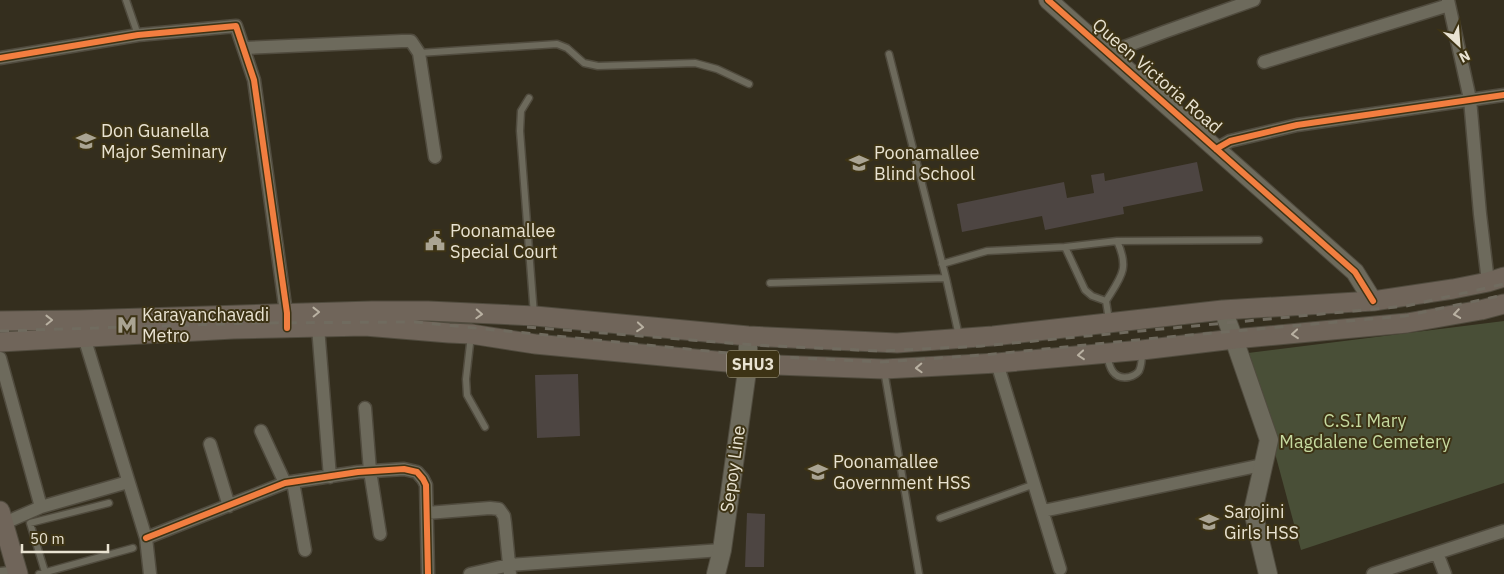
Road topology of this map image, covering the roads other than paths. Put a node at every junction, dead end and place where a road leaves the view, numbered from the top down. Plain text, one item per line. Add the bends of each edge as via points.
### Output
1 (126, 0) edge
2 (1048, 0) edge
3 (1254, 0) edge
4 (1448, 3) edge
5 (138, 34) junction
6 (244, 48) junction
7 (419, 53) junction
8 (1108, 53) junction
9 (889, 54) dead end
10 (0, 58) edge
11 (1264, 62) dead end
12 (749, 84) dead end
13 (1504, 95) edge
14 (529, 98) dead end
15 (1470, 100) junction
16 (1216, 149) junction
17 (435, 157) dead end
18 (1259, 240) dead end
19 (1117, 241) junction
20 (1065, 246) junction
21 (942, 264) junction
22 (946, 278) junction
23 (1496, 279) edge
24 (770, 283) dead end
25 (1106, 301) junction
26 (1373, 301) junction
27 (1504, 304) edge
28 (1222, 310) junction
29 (535, 316) junction
30 (287, 320) junction
31 (0, 321) edge
32 (1110, 324) junction
33 (318, 327) junction
34 (472, 334) junction
35 (748, 336) junction
36 (84, 337) junction
37 (960, 338) junction
38 (1234, 339) junction
39 (0, 342) edge
40 (1142, 350) junction
41 (1107, 353) junction
42 (0, 358) edge
43 (748, 364) junction
44 (997, 364) junction
45 (884, 369) junction
46 (364, 408) dead end
47 (485, 427) dead end
48 (261, 431) dead end
49 (210, 444) dead end
50 (1262, 466) junction
51 (370, 471) junction
52 (330, 476) junction
53 (128, 482) junction
54 (289, 483) junction
55 (1035, 484) junction
56 (109, 503) dead end
57 (228, 506) junction
58 (41, 507) junction
59 (1043, 511) junction
60 (427, 513) junction
61 (940, 518) dead end
62 (1, 520) edge
63 (380, 534) dead end
64 (1502, 536) edge
65 (146, 538) junction
66 (133, 548) dead end
67 (305, 550) dead end
68 (722, 550) junction
69 (1437, 553) junction
70 (509, 569) edge
71 (1397, 570) edge
72 (1061, 571) edge
73 (12, 573) edge
74 (42, 573) edge
75 (150, 574) edge
76 (428, 574) edge
77 (470, 574) edge
78 (716, 574) edge
79 (919, 574) edge
80 (1268, 574) edge
81 (1373, 574) edge
82 (1445, 574) edge

1 - 5 lane
2 - 8 street, Queen Victoria Road
3 - 8 street
4 - 11 street
4 - 15 street
5 - 6 street via 236,26
5 - 10 street
6 - 7 street via 402,40 411,42
6 - 30 street via 254,80
7 - 12 lane via 557,44 584,63 598,66 695,63
7 - 17 street
8 - 16 street, Queen Victoria Road
9 - 21 lane
13 - 15 street
14 - 29 lane via 521,111 520,131
15 - 16 street via 1297,125 1230,141
15 - 23 street via 1480,214
16 - 26 street, Queen Victoria Road via 1355,272
18 - 19 lane
19 - 20 lane
19 - 25 lane via 1124,263
20 - 21 lane via 987,251
20 - 25 lane via 1085,290
21 - 22 lane
22 - 24 lane
22 - 37 lane
23 - 26 main road, SHU3
25 - 32 lane
26 - 28 main road, SHU3
27 -> 38 main road, SHU3 via 1407,323
28 - 32 main road, SHU3
28 - 38 street
30 -> 29 main road, SHU3 via 372,310
29 -> 35 main road, SHU3
31 -> 30 main road, SHU3
30 - 33 main road, SHU3
30 - 36 main road, SHU3 via 233,329
32 - 37 main road, SHU3
33 - 34 main road, SHU3 via 365,326
33 - 52 street
34 - 43 main road, SHU3 via 535,344
34 - 47 lane via 466,379 468,395
35 - 37 main road, SHU3 via 897,343
35 - 43 street, Sepoy Line
36 - 39 main road, SHU3
36 - 53 street
38 - 40 main road, SHU3
38 - 50 street via 1269,440
40 - 41 main road, SHU3
40 - 41 lane via 1140,370 1126,378 1112,372
41 -> 44 main road, SHU3
42 - 58 street
43 - 45 main road, SHU3
43 - 68 street, Sepoy Line
44 -> 45 main road, SHU3
44 - 55 street
45 - 79 lane
46 - 51 street
48 - 54 street
49 - 57 street
50 - 59 street
50 - 80 street via 1253,511
51 - 52 street
51 - 60 street via 404,469 417,472 426,485
51 - 63 street
52 - 54 street
53 - 58 street
53 - 65 street
54 - 57 street
54 - 67 street
55 - 59 street
55 - 61 lane
56 - 74 lane via 30,523
57 - 65 street
58 - 62 street
59 - 72 street
60 - 70 street via 499,509 504,516
60 - 76 street
62 - 73 main road
64 - 69 street
65 - 75 street
66 - 74 lane
68 - 70 street
68 - 78 street, Sepoy Line
69 - 71 street
69 - 82 street
70 - 77 street
71 - 81 street

